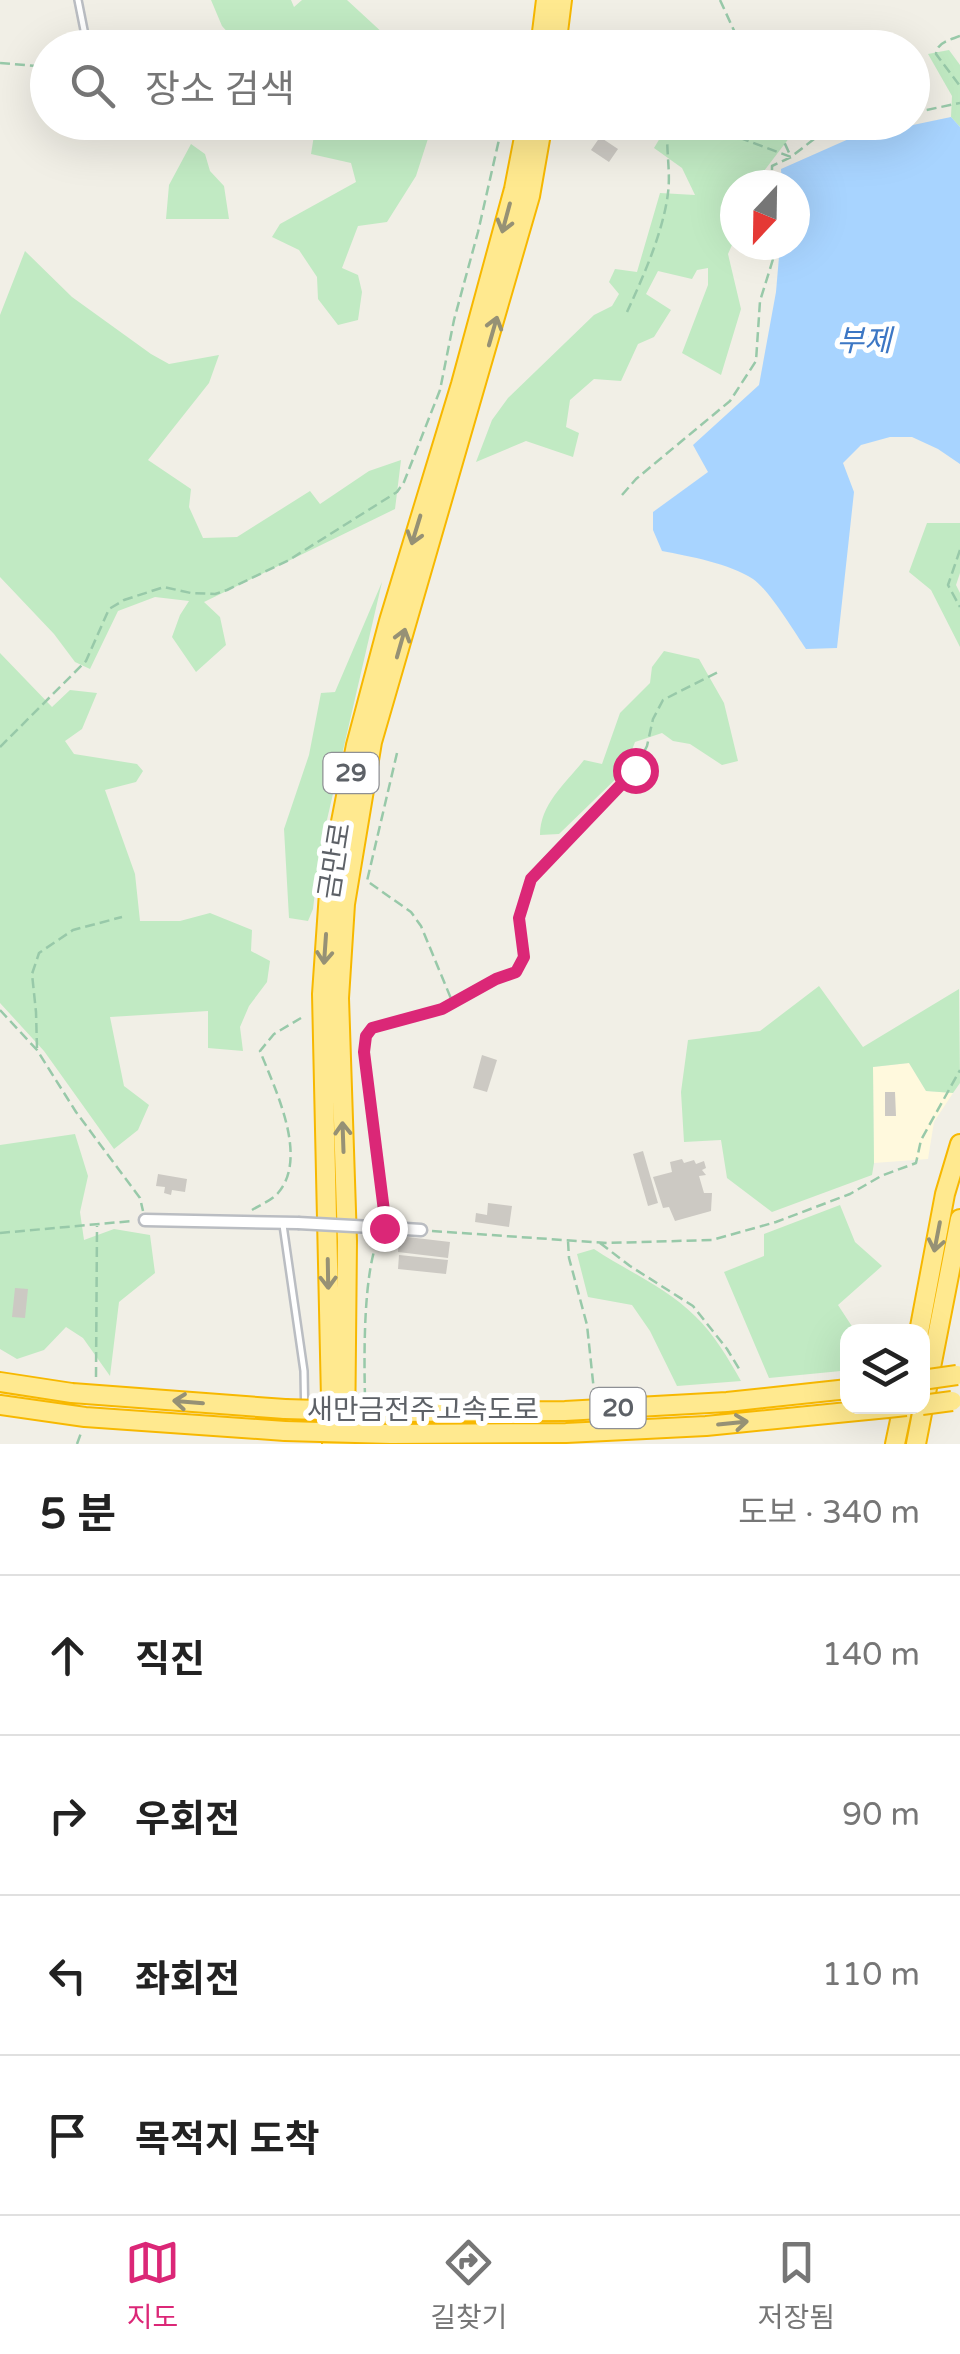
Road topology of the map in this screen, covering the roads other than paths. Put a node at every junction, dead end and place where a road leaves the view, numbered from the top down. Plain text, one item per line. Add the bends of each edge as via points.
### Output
1 (78, 0) edge
2 (546, 0) edge
3 (562, 0) edge
4 (84, 30) edge
5 (542, 30) edge
6 (558, 30) edge
7 (524, 140) edge
8 (540, 140) edge
9 (960, 1144) edge
10 (960, 1219) edge
11 (146, 1220) road end
12 (282, 1222) junction
13 (420, 1230) road end
14 (921, 1324) edge
15 (959, 1374) edge
16 (930, 1379) edge
17 (0, 1382) edge
18 (840, 1390) edge
19 (956, 1401) edge
20 (930, 1404) edge
21 (0, 1405) edge
22 (840, 1413) edge
23 (898, 1414) edge
24 (399, 1438) edge
25 (305, 1444) edge
26 (332, 1444) edge
27 (345, 1444) edge
28 (895, 1444) edge
29 (916, 1444) edge

1 - 4 lane
2 - 5 highway
3 - 6 highway
7 -> 26 highway, 금만로 / 29 via 356,745 330,878 322,994
27 -> 8 highway, 금만로 / 29 via 339,998 346,904 372,742 530,196
9 -> 14 highway
10 - 29 highway
11 - 12 street
12 - 13 street, bridge
12 - 25 lane via 304,1371
15 - 16 highway, bridge
18 -> 17 highway, 새만금전주고속도로 / 20, bridge via 565,1411 388,1412 285,1410
19 - 20 highway, bridge
21 - 24 highway, 새만금전주고속도로 / 20, bridge
24 -> 22 highway, 새만금전주고속도로 / 20 via 706,1426
23 - 28 highway

